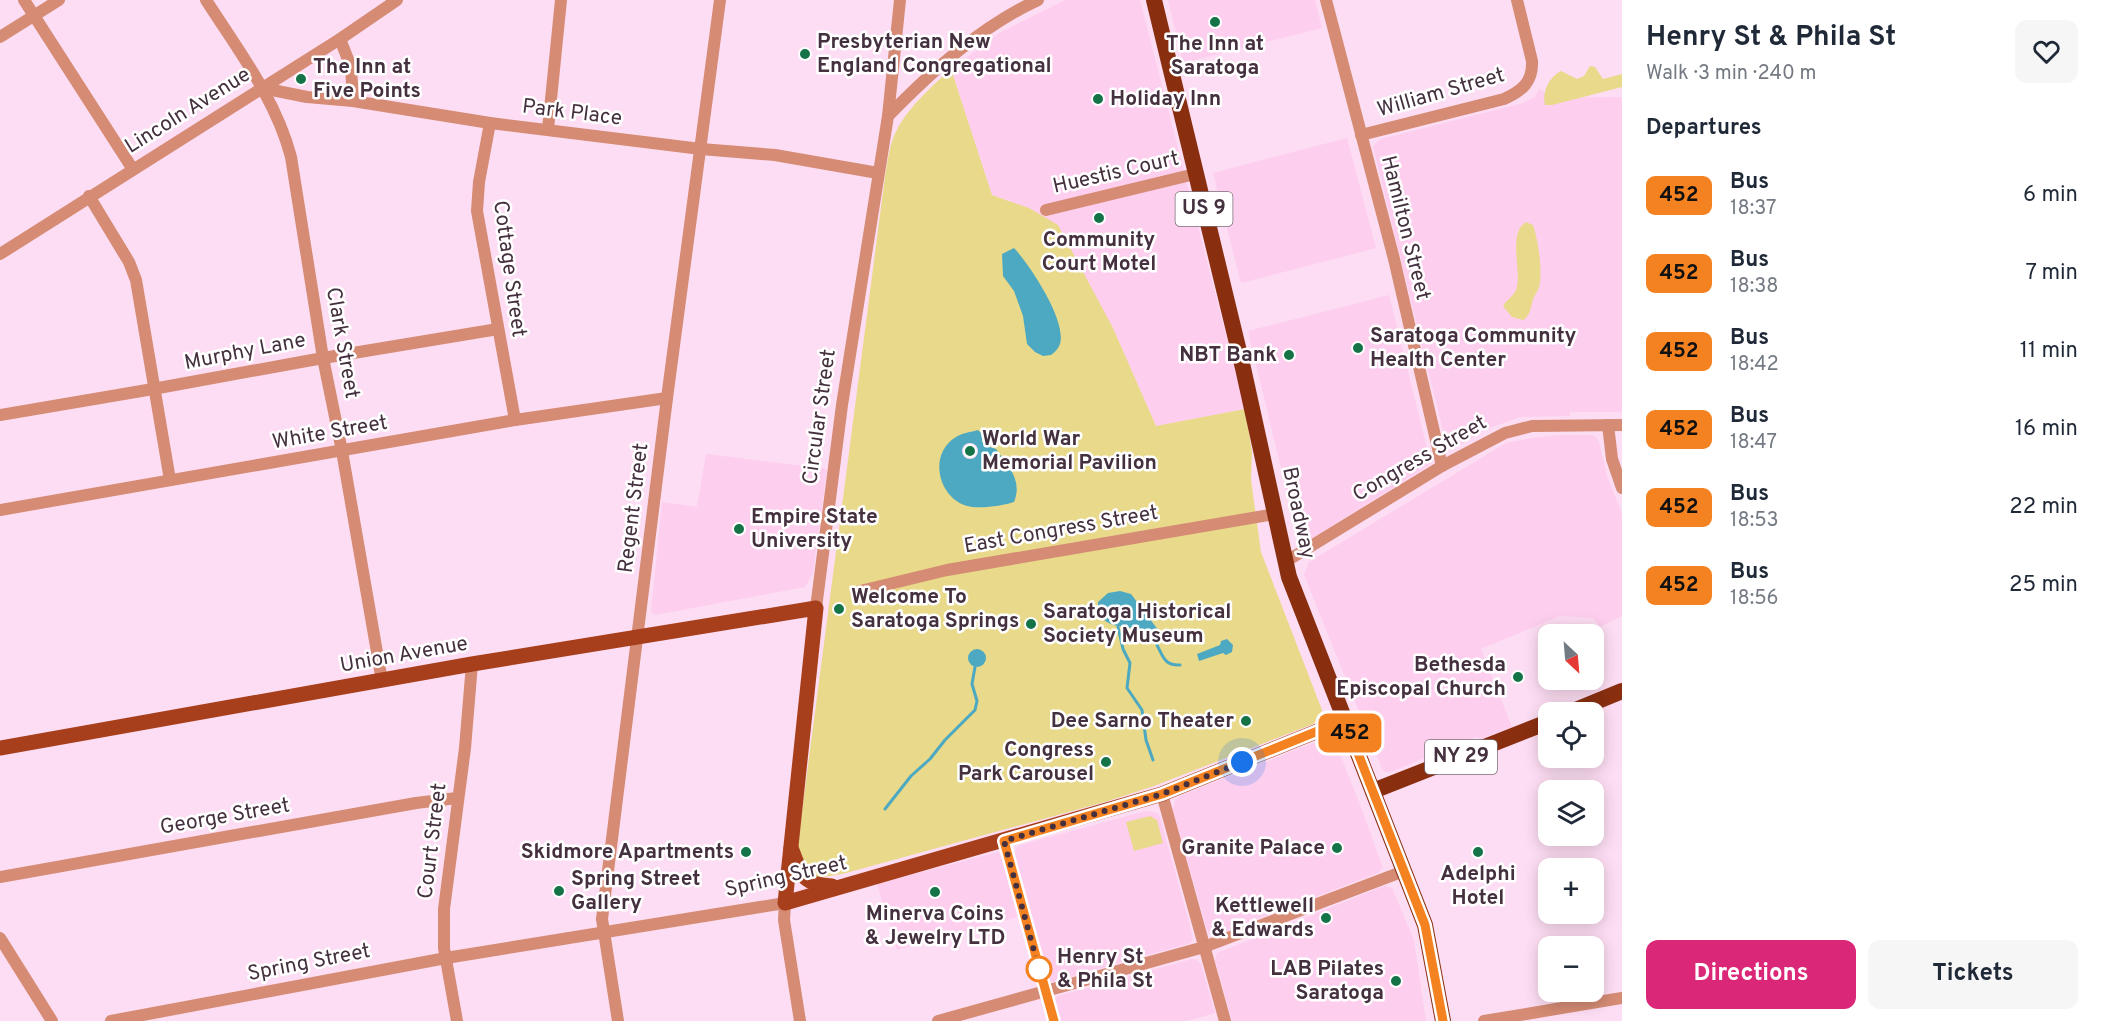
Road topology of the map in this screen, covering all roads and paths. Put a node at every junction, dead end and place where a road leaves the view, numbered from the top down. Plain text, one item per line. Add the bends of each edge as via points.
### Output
1 (24, 0) edge
2 (59, 0) edge
3 (206, 0) edge
4 (397, 0) edge
5 (561, 0) edge
6 (720, 0) edge
7 (900, 0) edge
8 (1038, 0) edge
9 (1154, 0) edge
10 (1326, 0) edge
11 (1517, 0) edge
12 (34, 16) junction
13 (0, 37) edge
14 (340, 39) junction
15 (262, 88) junction
16 (353, 101) junction
17 (888, 116) junction
18 (490, 123) junction
19 (548, 129) junction
20 (1361, 135) junction
21 (701, 149) junction
22 (132, 168) junction
23 (878, 173) junction
24 (1195, 174) junction
25 (89, 196) junction
26 (1046, 210) dead end
27 (2, 249) edge
28 (498, 329) junction
29 (323, 358) junction
30 (153, 389) junction
31 (667, 398) junction
32 (0, 414) edge
33 (515, 420) junction
34 (1608, 425) junction
35 (1622, 425) edge
36 (342, 451) junction
37 (1442, 466) junction
38 (170, 480) junction
39 (1622, 488) edge
40 (0, 510) edge
41 (1275, 514) junction
42 (1286, 562) junction
43 (856, 592) dead end
44 (816, 608) junction
45 (637, 637) junction
46 (472, 664) junction
47 (382, 681) junction
48 (1622, 691) edge
49 (1595, 702) edge
50 (1345, 720) junction
51 (1538, 726) edge
52 (0, 748) edge
53 (1373, 791) junction
54 (1162, 794) junction
55 (457, 798) junction
56 (1004, 841) junction
57 (790, 846) junction
58 (1404, 871) junction
59 (0, 877) edge
60 (844, 886) junction
61 (785, 903) junction
62 (603, 933) junction
63 (0, 938) edge
64 (1204, 947) junction
65 (446, 958) junction
66 (1045, 991) junction
67 (1622, 998) edge
68 (52, 1021) edge
69 (111, 1021) edge
70 (457, 1021) edge
71 (618, 1021) edge
72 (801, 1021) edge
73 (938, 1021) edge
74 (1054, 1021) edge
75 (1225, 1021) edge
76 (1443, 1021) edge
77 (1484, 1021) edge

1 - 12 street
2 - 12 street
3 - 15 street, Clark Street
4 - 14 street, Lincoln Avenue
5 - 19 street
6 - 21 street, Regent Street
7 - 17 street, Circular Street
8 - 17 street via 973,40 922,81
9 - 24 highway, Broadway / US 9
10 - 20 street, Hamilton Street
11 - 20 street, William Street via 1532,61 1528,84 1504,99
12 - 13 street
12 - 22 street
14 - 15 street, Lincoln Avenue
14 - 16 street via 351,67
15 - 16 street, Park Place
15 - 22 street, Lincoln Avenue
15 - 29 street, Clark Street via 287,139
16 - 18 street, Park Place
17 - 23 street, Circular Street
18 - 19 street, Park Place
18 - 28 street, Cottage Street via 477,211
19 - 21 street, Park Place
20 - 37 street, Hamilton Street
21 - 23 street, Park Place via 775,154
21 - 31 street, Regent Street
22 - 25 street, Lincoln Avenue
23 - 44 street, Circular Street
24 - 26 street, Huestis Court
24 - 41 highway, Broadway / US 9
25 - 27 street, Lincoln Avenue
25 - 30 street via 136,279
28 - 29 street, Murphy Lane
28 - 33 street, Cottage Street
29 - 30 street, Murphy Lane
29 - 36 street, Clark Street
30 - 32 street, Murphy Lane
30 - 38 street
31 - 33 street, White Street
31 - 45 street, Regent Street
33 - 36 street, White Street
34 - 35 street, Congress Street
34 - 37 street, Congress Street via 1516,429
34 - 39 street via 1612,459
36 - 38 street, White Street
36 - 47 street, Clark Street
37 - 42 street, Congress Street
38 - 40 street, White Street
41 - 42 highway, Broadway / US 9
41 - 43 street, East Congress Street via 947,570
42 - 50 highway, Broadway / US 9
44 - 45 main road, Union Avenue
44 - 57 main road, Circular Street
45 - 46 main road, Union Avenue
45 - 62 street, Regent Street
46 - 47 main road, Union Avenue
46 - 55 street, Court Street
47 - 52 main road, Union Avenue
48 - 49 highway
50 - 53 highway, Broadway / US 9
50 - 54 main road, Spring Street
51 - 53 highway, NY 29
53 - 58 highway, Broadway / US 9
54 - 56 main road, Spring Street
54 - 64 street
55 - 59 street, George Street
55 - 65 street, Court Street via 444,909
56 - 60 main road, Spring Street
56 - 66 street
57 - 60 main road via 802,875 814,885
57 - 61 main road, Circular Street
58 - 64 street
58 - 76 highway, Broadway / US 9 via 1425,925
60 - 61 main road, Spring Street
61 - 62 street, Spring Street
61 - 72 street, Circular Street via 784,920
62 - 65 street, Spring Street
62 - 71 street, Regent Street
63 - 68 street
64 - 66 street
64 - 75 street
65 - 69 street, Spring Street
65 - 70 street, Court Street
66 - 73 street
66 - 74 street
67 - 77 street

